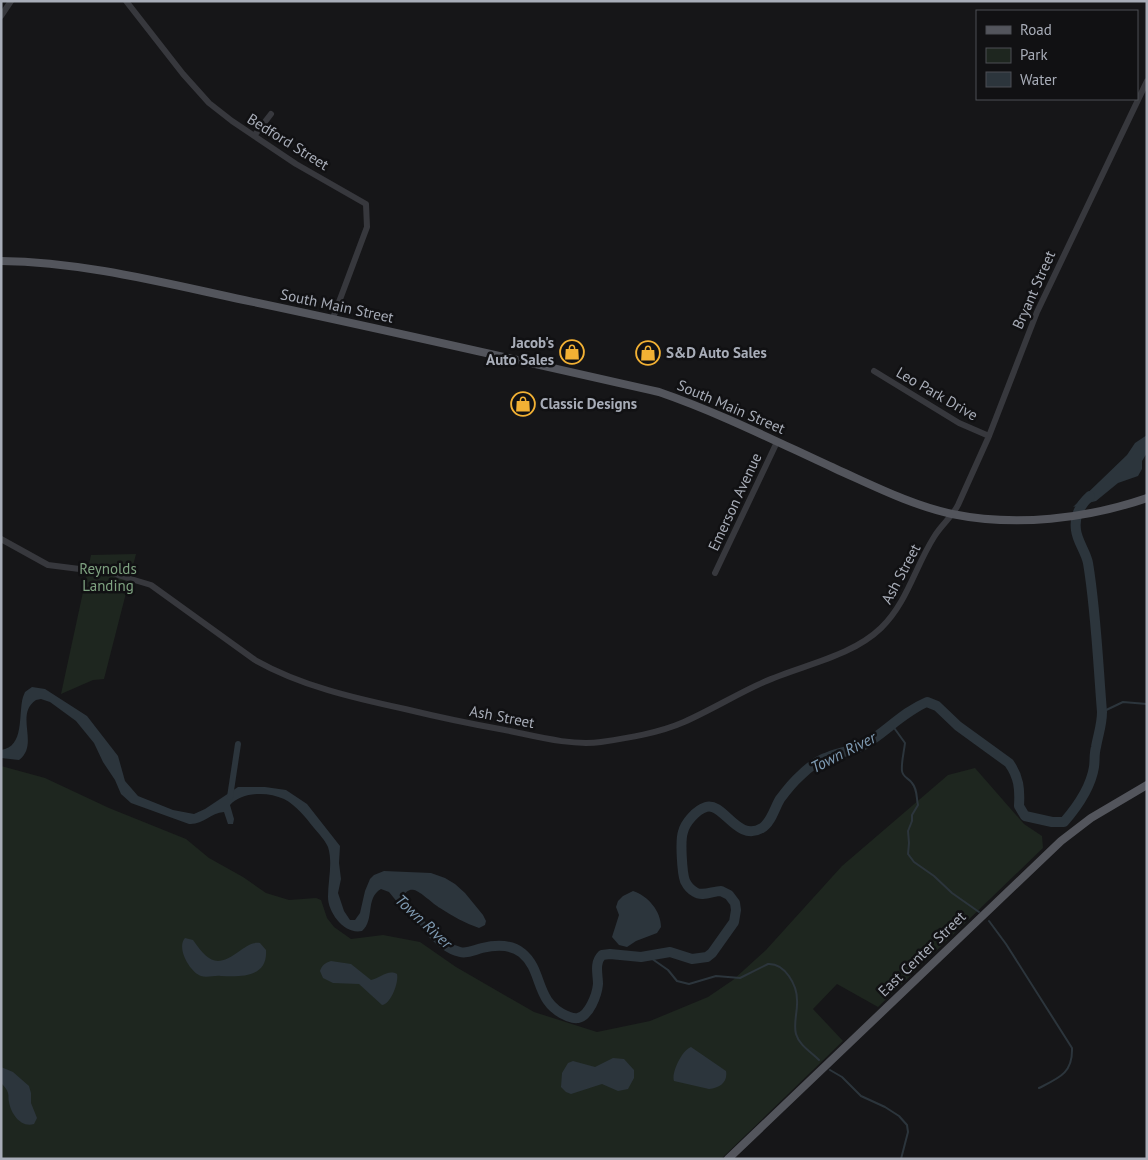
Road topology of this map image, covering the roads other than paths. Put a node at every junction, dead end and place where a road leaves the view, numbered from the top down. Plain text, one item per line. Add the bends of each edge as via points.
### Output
1 (11, 1) edge
2 (126, 1) edge
3 (2, 15) edge
4 (1147, 81) edge
5 (1144, 91) edge
6 (271, 114) dead end
7 (254, 136) junction
8 (1, 261) edge
9 (333, 318) junction
10 (874, 371) dead end
11 (989, 436) junction
12 (777, 442) junction
13 (1147, 498) edge
14 (953, 514) junction
15 (1, 538) edge
16 (715, 573) dead end
17 (1147, 785) edge
18 (728, 1159) edge

1 - 3 street
2 - 7 street, Bedford Street via 209,103
4 - 5 street, Bryant Street
5 - 11 street, Bryant Street via 1037,312
6 - 7 street
7 - 9 street, Bedford Street via 366,204 367,227
8 - 9 main road, South Main Street via 88,268
9 - 12 main road, South Main Street via 659,392 700,406
10 - 11 street, Leo Park Drive via 959,423
11 - 14 street, Bryant Street
12 - 14 main road, South Main Street via 898,497
12 - 16 street, Emerson Avenue
13 - 14 main road, South Main Street via 1091,514 1033,520
14 - 15 street, Ash Street via 934,536 896,612 861,644 764,682 683,722 598,742 551,739 470,724 360,699 298,680 255,660 152,585 111,573 48,565
17 - 18 main road, East Center Street via 1091,818 1057,844

